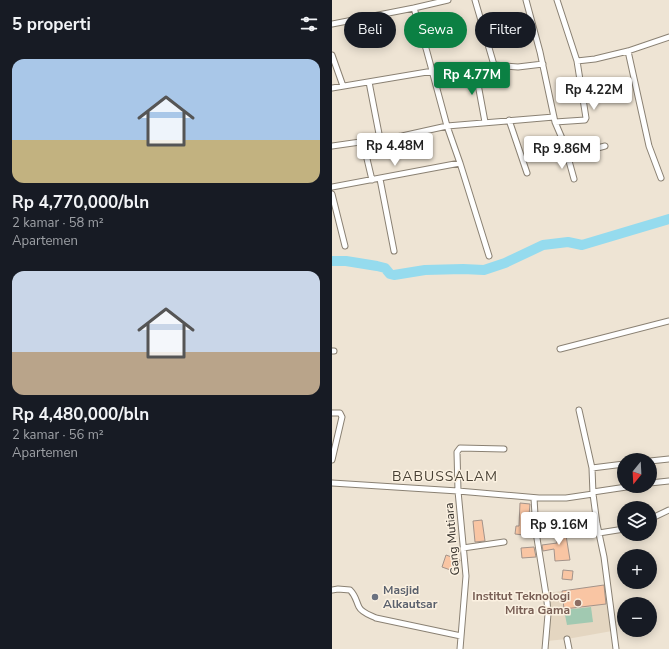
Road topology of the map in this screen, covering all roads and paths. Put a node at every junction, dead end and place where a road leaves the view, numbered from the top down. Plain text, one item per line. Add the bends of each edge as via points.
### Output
1 (448, 0) edge
2 (475, 0) edge
3 (526, 0) edge
4 (557, 0) edge
5 (414, 8) junction
6 (332, 24) edge
7 (669, 37) edge
8 (628, 51) junction
9 (332, 55) edge
10 (577, 61) junction
11 (543, 64) junction
12 (494, 65) junction
13 (475, 68) junction
14 (432, 71) junction
15 (368, 82) junction
16 (343, 86) junction
17 (332, 88) edge
18 (555, 119) junction
19 (509, 120) junction
20 (485, 122) junction
21 (447, 126) junction
22 (380, 139) junction
23 (363, 142) junction
24 (332, 146) edge
25 (605, 146) dead end
26 (567, 156) junction
27 (460, 163) junction
28 (527, 173) dead end
29 (574, 178) dead end
30 (661, 178) dead end
31 (380, 179) junction
32 (372, 180) junction
33 (332, 187) edge
34 (332, 194) edge
35 (345, 246) dead end
36 (394, 251) dead end
37 (489, 256) dead end
38 (669, 321) edge
39 (560, 349) dead end
40 (579, 410) dead end
41 (332, 412) edge
42 (504, 449) dead end
43 (669, 459) edge
44 (332, 460) edge
45 (657, 460) edge
46 (617, 465) edge
47 (592, 468) junction
48 (669, 481) edge
49 (332, 483) edge
50 (657, 483) edge
51 (617, 489) edge
52 (458, 491) junction
53 (593, 493) junction
54 (534, 498) junction
55 (669, 510) edge
56 (657, 516) edge
57 (617, 529) edge
58 (599, 533) junction
59 (504, 542) dead end
60 (463, 548) junction
61 (332, 590) edge
62 (461, 636) junction
63 (567, 639) dead end
64 (460, 649) edge
65 (545, 649) edge
66 (569, 649) edge
67 (616, 649) edge

1 - 5 street
2 - 12 street
3 - 11 street
4 - 10 street
5 - 6 street
5 - 14 street
7 - 8 street
8 - 10 street
8 - 30 street via 649,146
9 - 16 street
10 - 18 street via 586,118 579,121
11 - 12 street via 518,67
11 - 18 street
12 - 13 street
13 - 14 street
13 - 20 street
14 - 15 street
14 - 21 street
15 - 16 street
15 - 22 street
16 - 17 street
18 - 19 street
18 - 26 street
19 - 20 street
19 - 28 street
20 - 21 street
21 - 22 street
21 - 27 street
22 - 23 street
23 - 24 street
23 - 32 street
25 - 26 street
26 - 29 street
27 - 31 street
27 - 37 street
31 - 32 street
31 - 36 street
32 - 33 street
34 - 35 street
38 - 39 street
40 - 47 street
41 - 44 street via 340,413 342,417
42 - 52 street, Gang Mutiara via 459,449
43 - 45 street
46 - 47 street
47 - 53 street
48 - 50 street
49 - 52 street
51 - 53 street
52 - 54 street
52 - 60 street, Gang Mutiara
53 - 54 street via 566,498
53 - 58 street
54 - 65 street via 536,532 548,614
55 - 56 street
57 - 58 street
58 - 67 street
59 - 60 street
60 - 62 street, Gang Mutiara via 466,576
61 - 62 street via 350,590 360,608 376,618
62 - 64 street, Gang Mutiara
63 - 66 street

